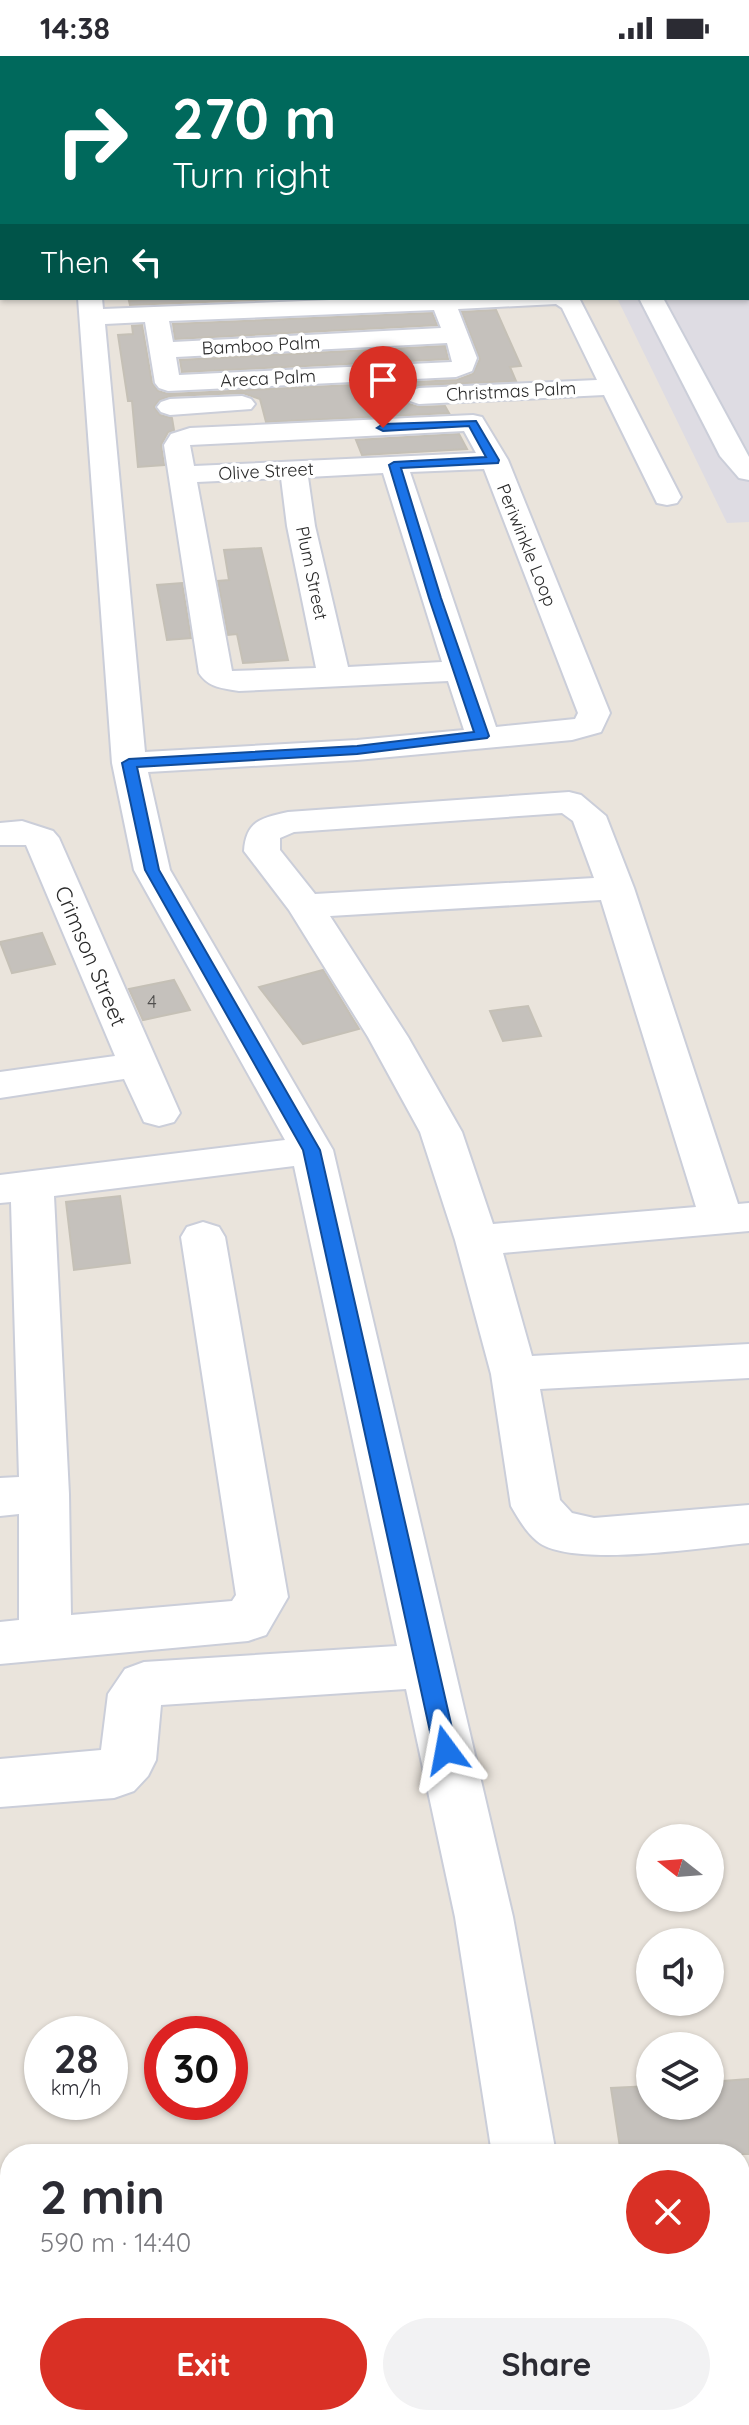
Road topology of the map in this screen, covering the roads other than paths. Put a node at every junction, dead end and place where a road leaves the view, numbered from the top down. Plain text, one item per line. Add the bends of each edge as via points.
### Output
1 (498, 300) edge
2 (566, 300) edge
3 (652, 300) edge
4 (443, 302) junction
5 (289, 303) edge
6 (90, 307) edge
7 (156, 314) junction
8 (456, 335) junction
9 (162, 350) junction
10 (612, 387) junction
11 (169, 395) junction
12 (494, 460) junction
13 (394, 465) junction
14 (293, 470) junction
15 (749, 472) edge
16 (182, 475) junction
17 (667, 497) dead end
18 (459, 671) junction
19 (334, 676) junction
20 (482, 736) junction
21 (129, 763) junction
22 (363, 782) junction
23 (0, 834) edge
24 (616, 888) junction
25 (305, 906) junction
26 (137, 1065) junction
27 (0, 1085) edge
28 (159, 1113) dead end
29 (312, 1150) junction
30 (16, 1188) edge
31 (735, 1218) edge
32 (203, 1237) dead end
33 (477, 1240) junction
34 (749, 1361) edge
35 (514, 1374) junction
36 (22, 1496) edge
37 (749, 1524) edge
38 (22, 1641) edge
39 (427, 1666) junction
40 (0, 1783) edge
41 (522, 2144) edge

1 - 4 street
2 - 10 street
3 - 15 street via 733,456
4 - 5 street
4 - 8 street
5 - 7 street
6 - 7 street
6 - 21 street
7 - 9 street
8 - 9 street, Bamboo Palm
8 - 11 street, Areca Palm via 465,358 456,369
9 - 11 street
10 - 11 street, Christmas Palm
10 - 17 street
12 - 13 street, Olive Street
12 - 16 street, Periwinkle Loop via 476,426 465,422 190,436 177,445
12 - 20 street, Periwinkle Loop via 594,713 589,725 572,730
13 - 14 street, Olive Street
13 - 18 street
14 - 16 street, Olive Street
14 - 19 street, Plum Street
16 - 19 street, Periwinkle Loop via 215,673 223,679
18 - 19 street
18 - 20 street
20 - 22 street
21 - 22 street
21 - 29 street via 152,870
22 - 24 street via 569,802 589,816
22 - 25 street via 263,833 262,851
23 - 26 street, Crimson Street via 22,832 41,838
24 - 25 street
24 - 31 street
25 - 33 street via 441,1132
26 - 27 street
26 - 28 street, Crimson Street
29 - 30 street
29 - 39 street
30 - 36 street
31 - 33 street
32 - 38 street via 262,1597 248,1620
33 - 35 street
34 - 35 street
35 - 37 street via 536,1506 556,1529 594,1537
36 - 38 street
39 - 40 street via 144,1684 135,1694 128,1760 114,1774
39 - 41 street via 484,1917

